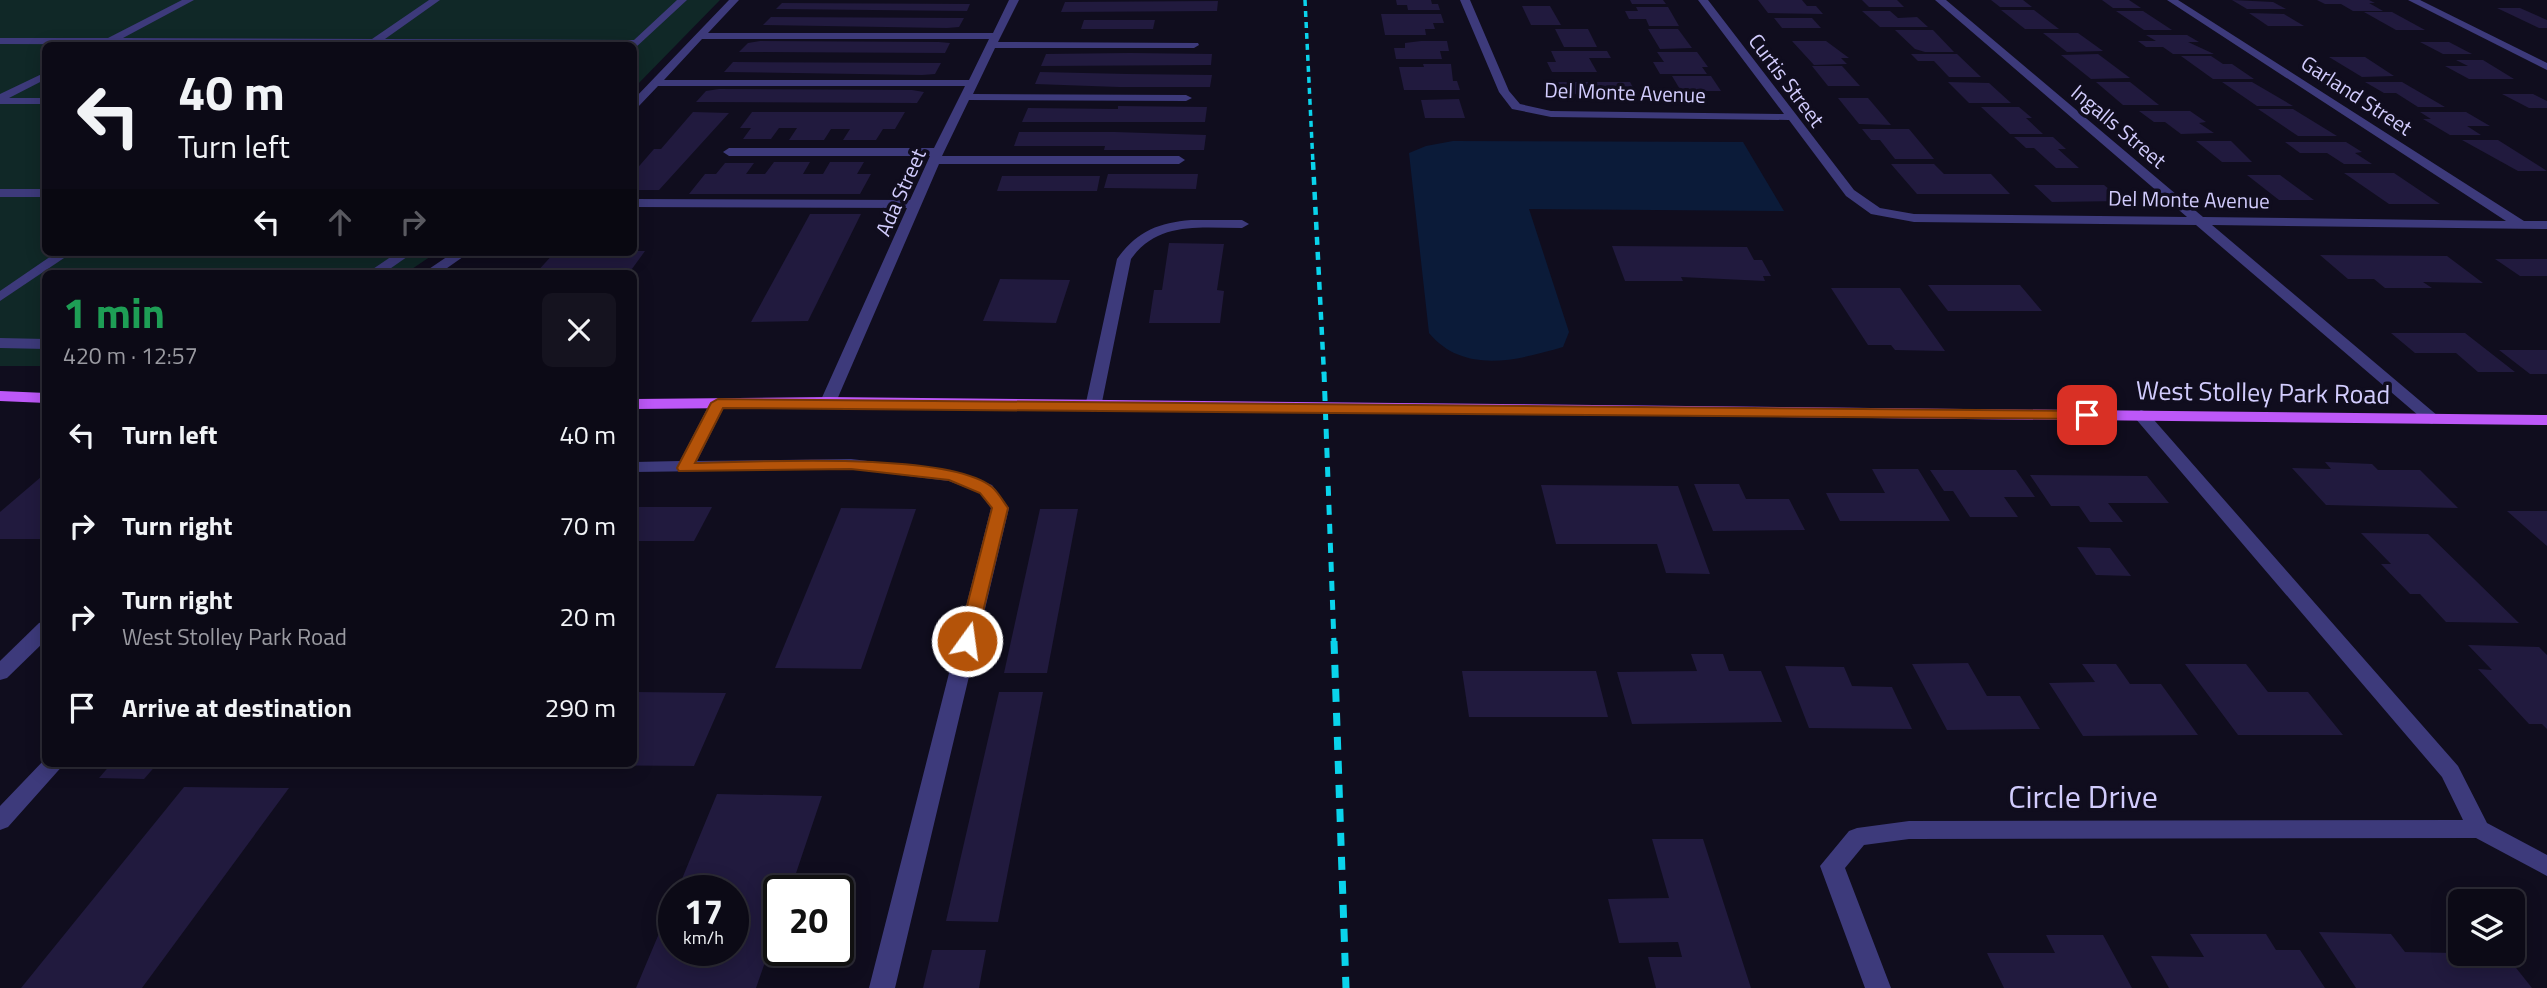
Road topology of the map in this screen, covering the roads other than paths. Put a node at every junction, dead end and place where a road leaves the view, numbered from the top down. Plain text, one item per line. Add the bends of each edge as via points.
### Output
1 (189, 0) edge
2 (435, 0) edge
3 (682, 0) edge
4 (734, 0) edge
5 (1014, 0) edge
6 (1465, 0) edge
7 (1703, 0) edge
8 (1940, 0) edge
9 (2172, 0) edge
10 (2413, 0) edge
11 (700, 36) junction
12 (0, 41) edge
13 (993, 41) junction
14 (53, 42) edge
15 (108, 42) edge
16 (374, 42) edge
17 (636, 42) edge
18 (1194, 45) dead end
19 (2547, 67) edge
20 (42, 77) edge
21 (654, 83) junction
22 (971, 83) junction
23 (965, 97) junction
24 (1186, 98) dead end
25 (0, 99) edge
26 (42, 101) edge
27 (637, 102) edge
28 (1790, 117) junction
29 (729, 152) dead end
30 (937, 156) junction
31 (1179, 160) dead end
32 (1841, 182) joint
33 (42, 192) edge
34 (0, 193) edge
35 (637, 203) edge
36 (916, 204) junction
37 (2199, 219) junction
38 (1242, 224) dead end
39 (2520, 224) junction
40 (2547, 225) edge
41 (60, 256) edge
42 (401, 256) edge
43 (457, 256) edge
44 (379, 270) edge
45 (435, 270) edge
46 (0, 297) edge
47 (0, 343) edge
48 (42, 344) edge
49 (0, 396) edge
50 (42, 398) edge
51 (828, 402) junction
52 (718, 403) junction
53 (637, 404) edge
54 (1093, 407) junction
55 (2141, 415) junction
56 (2432, 419) junction
57 (2547, 420) edge
58 (637, 467) edge
59 (685, 468) junction
60 (42, 632) edge
61 (0, 673) edge
62 (50, 767) edge
63 (0, 821) edge
64 (2479, 829) junction
65 (2547, 866) edge
66 (882, 988) edge
67 (1878, 988) edge

1 - 15 street
2 - 16 street
3 - 17 street
4 - 11 street
5 - 13 street, Ada Street
6 - 28 street, Del Monte Avenue via 1506,95 1516,107 1551,114
7 - 28 street, Curtis Street
8 - 37 street, Ingalls Street
9 - 39 street, Garland Street
10 - 19 street
11 - 13 street
11 - 21 street
12 - 14 street
13 - 18 street
13 - 22 street, Ada Street
20 - 25 street
21 - 22 street
21 - 27 street
22 - 23 street, Ada Street
23 - 24 street
23 - 30 street, Ada Street
25 - 26 street
28 - 32 street, Curtis Street
29 - 30 street
30 - 31 street
30 - 36 street, Ada Street
32 - 37 street, Del Monte Avenue via 1876,211 1914,218
33 - 34 street
35 - 36 street
36 - 51 street, Ada Street
37 - 39 street, Del Monte Avenue
37 - 56 street, Ingalls Street
38 - 54 street via 1162,225 1134,241 1124,259
39 - 40 street, Del Monte Avenue
41 - 46 street
42 - 44 street
43 - 45 street
47 - 48 street
49 - 50 main road
51 - 52 main road, West Stolley Park Road
51 - 54 main road, West Stolley Park Road
52 - 53 main road, West Stolley Park Road
52 - 59 street
54 - 55 main road, West Stolley Park Road
55 - 56 main road, West Stolley Park Road
55 - 64 street via 2450,772
56 - 57 main road, West Stolley Park Road
58 - 59 street
59 - 66 street via 851,464 952,476 986,489 1000,508
60 - 61 street
62 - 63 street
64 - 65 street, Circle Drive
64 - 67 street, Circle Drive via 1909,830 1857,837 1832,866

